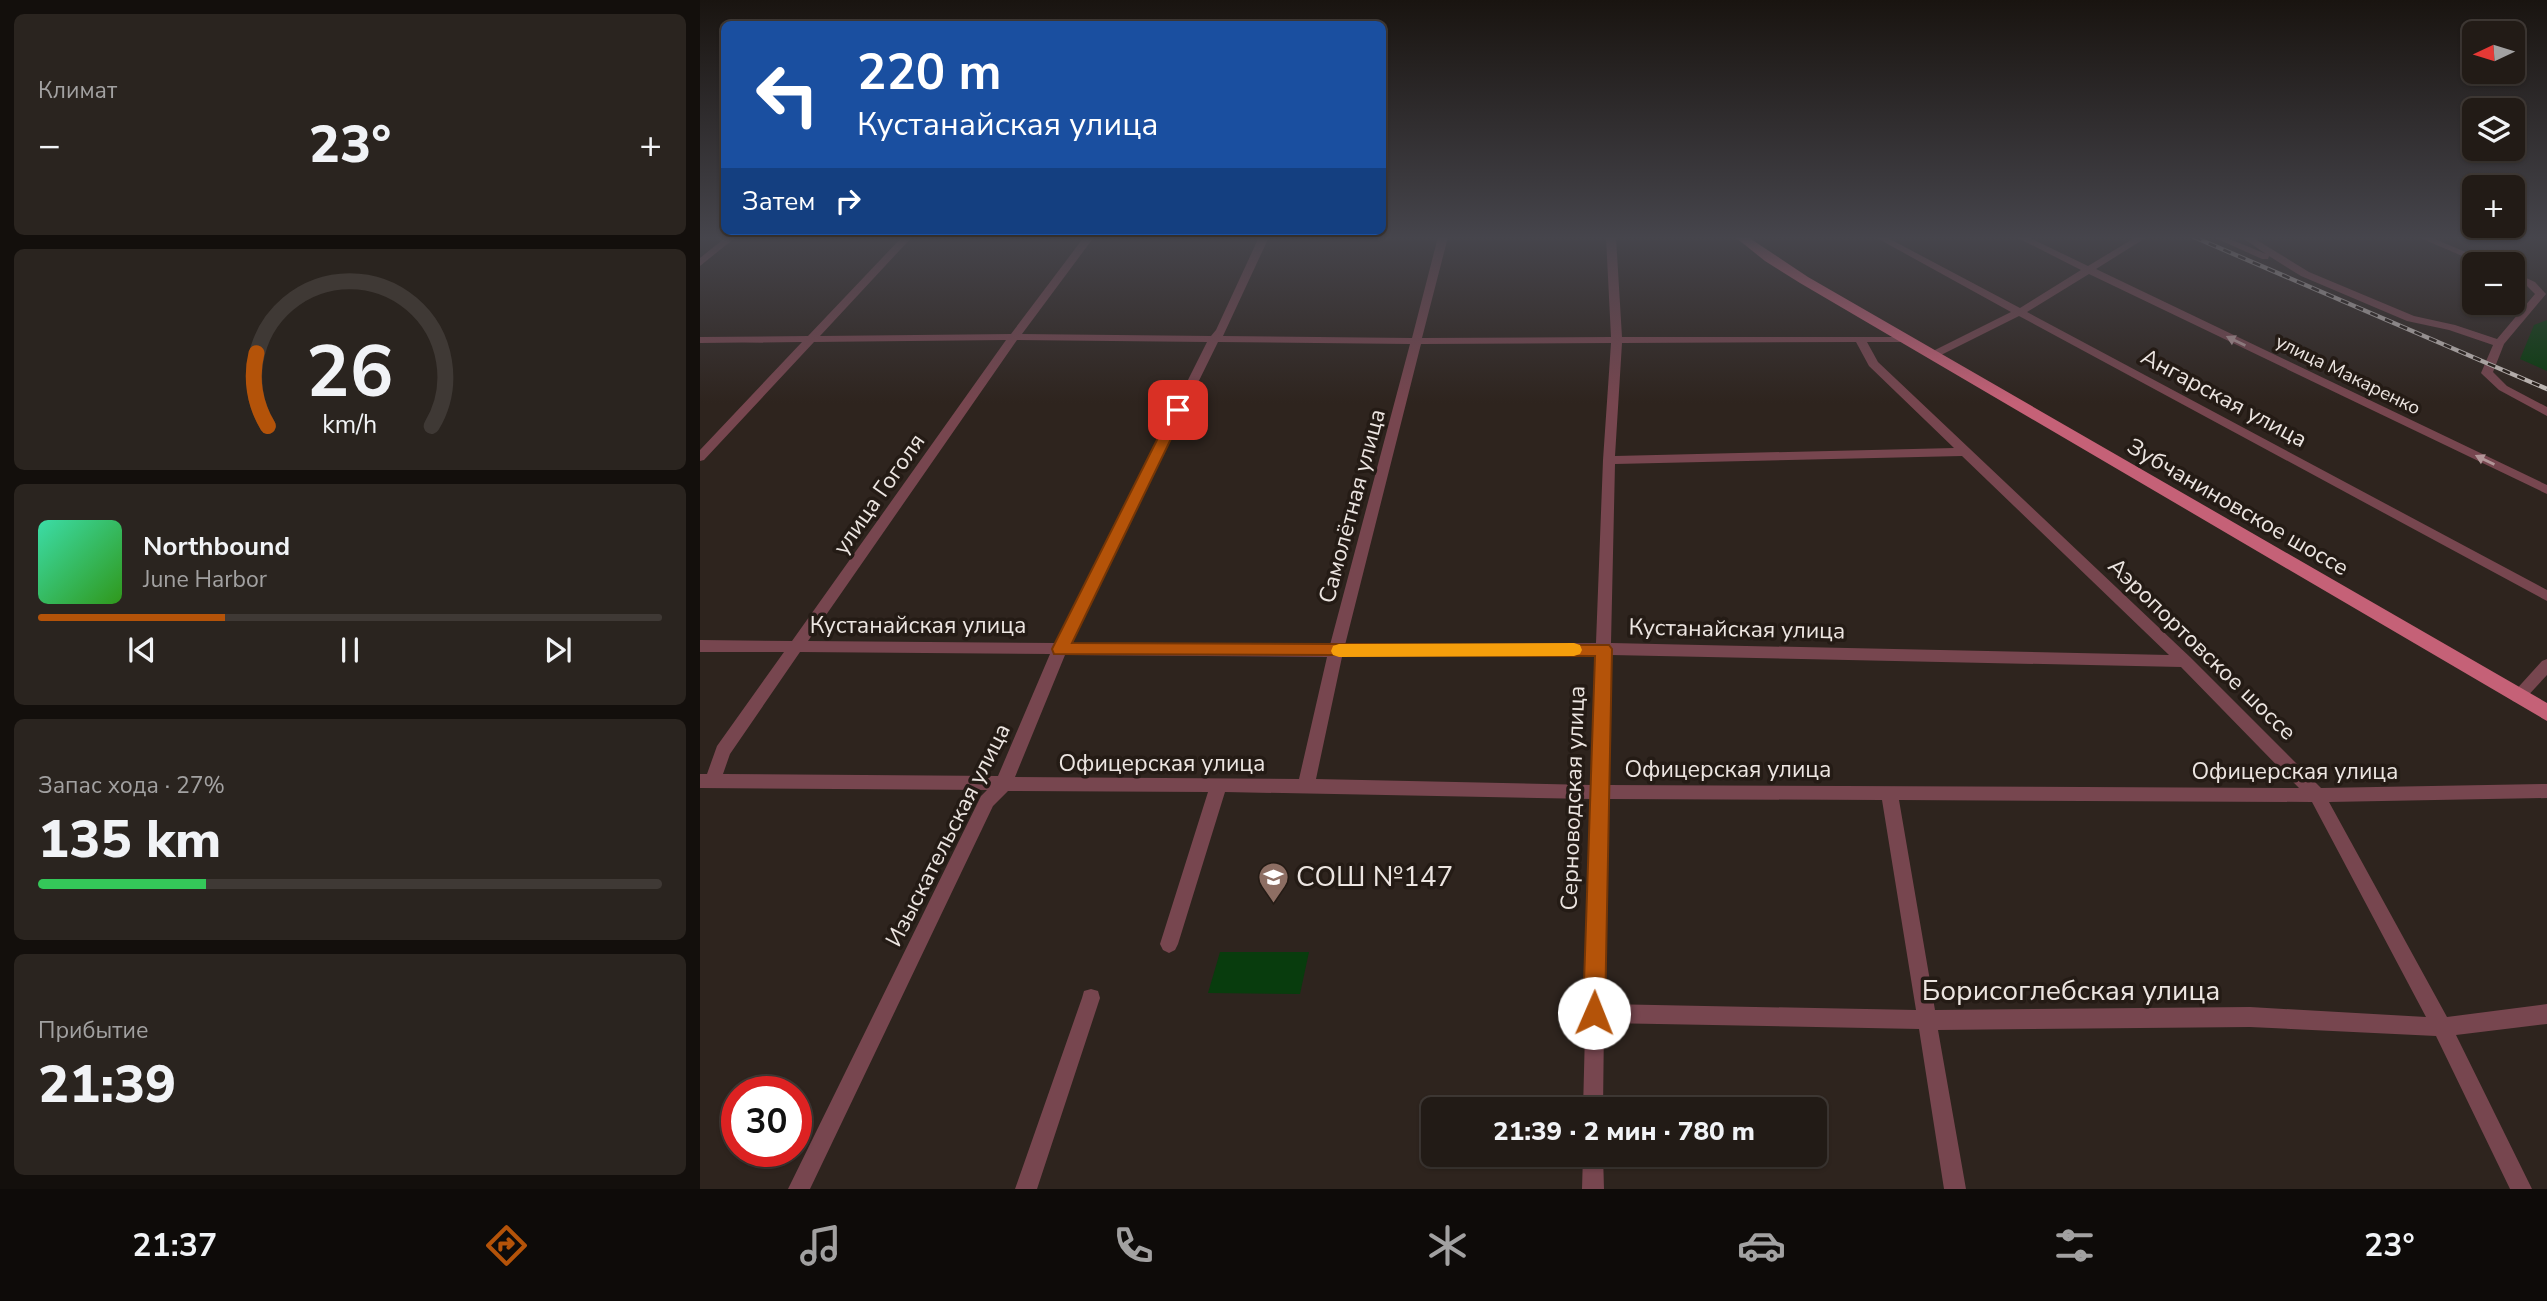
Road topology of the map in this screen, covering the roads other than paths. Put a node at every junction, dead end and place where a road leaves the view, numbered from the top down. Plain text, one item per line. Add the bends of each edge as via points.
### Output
1 (854, 292) edge
2 (1047, 292) edge
3 (1239, 292) edge
4 (1430, 292) edge
5 (1614, 292) edge
6 (1827, 292) edge
7 (1984, 292) edge
8 (2049, 292) edge
9 (2134, 292) edge
10 (2349, 292) edge
11 (2542, 303) edge
12 (2020, 312) junction
13 (1014, 337) junction
14 (1214, 339) junction
15 (1617, 339) junction
16 (1905, 339) junction
17 (700, 340) edge
18 (809, 340) junction
19 (1418, 341) junction
20 (1861, 341) junction
21 (2499, 343) junction
22 (1933, 355) junction
23 (2547, 412) edge
24 (1964, 453) junction
25 (700, 457) edge
26 (1609, 460) junction
27 (2547, 490) edge
28 (2547, 596) edge
29 (700, 646) edge
30 (798, 647) junction
31 (1060, 649) junction
32 (1603, 649) junction
33 (1336, 651) junction
34 (2185, 661) junction
35 (2547, 665) edge
36 (2518, 696) junction
37 (2547, 713) edge
38 (707, 781) edge
39 (1003, 785) junction
40 (1219, 785) junction
41 (1307, 786) junction
42 (2547, 791) edge
43 (1599, 792) junction
44 (1889, 792) junction
45 (2317, 794) junction
46 (1169, 944) dead end
47 (1091, 998) dead end
48 (1594, 1013) junction
49 (2547, 1014) edge
50 (1926, 1020) junction
51 (2441, 1027) junction
52 (1593, 1097) edge
53 (1593, 1167) edge
54 (799, 1189) edge
55 (1026, 1189) edge
56 (1593, 1189) edge
57 (1955, 1189) edge
58 (2521, 1189) edge

1 - 18 street
2 - 13 street, улица Гоголя
3 - 14 street, Изыскательская улица
4 - 19 street, Самолётная улица
5 - 15 street, Серноводская улица
6 - 16 main road
7 - 12 street, Ангарская улица
8 - 12 street
27 -> 9 street, улица Макаренко
10 - 21 street via 2412,319
11 - 21 street
12 - 22 street
12 - 28 street, Ангарская улица
13 - 14 street
13 - 18 street
13 - 30 street, улица Гоголя
14 - 19 street
14 - 31 street, Изыскательская улица
15 - 19 street
15 - 20 street
15 - 26 street, Серноводская улица
16 - 20 street
16 - 22 main road, Зубчаниновское шоссе
17 - 18 street
18 - 25 street
19 - 33 street, Самолётная улица
20 - 24 street, Аэропортовское шоссе via 1873,364
21 - 23 street via 2488,364 2489,377
22 - 36 main road, Зубчаниновское шоссе
24 - 26 street
24 - 34 street, Аэропортовское шоссе
26 - 32 street, Серноводская улица
29 - 30 street, Кустанайская улица
30 - 31 street, Кустанайская улица
30 - 38 street, улица Гоголя via 723,751
31 - 33 street, Кустанайская улица
31 - 39 street, Изыскательская улица
32 - 33 street, Кустанайская улица
32 - 34 street, Кустанайская улица
32 - 43 street, Серноводская улица
33 - 41 street, Самолётная улица
34 - 45 street, Аэропортовское шоссе
35 - 36 street
36 - 37 main road, Зубчаниновское шоссе
38 - 39 street, Офицерская улица
39 - 40 street, Офицерская улица
39 - 54 street, Изыскательская улица via 987,801
40 - 41 street, Офицерская улица
40 - 46 street
41 - 43 street, Офицерская улица
42 - 45 street, Офицерская улица
43 - 44 street, Офицерская улица
43 - 48 street, Серноводская улица
44 - 45 street, Офицерская улица
44 - 50 street
45 - 51 street, Аэропортовское шоссе
47 - 55 street
48 - 50 street, Борисоглебская улица
48 - 52 street, Серноводская улица
49 - 51 street, Борисоглебская улица
50 - 51 street, Борисоглебская улица via 2250,1017
50 - 57 street
51 - 58 street, Аэропортовское шоссе
53 - 56 street

